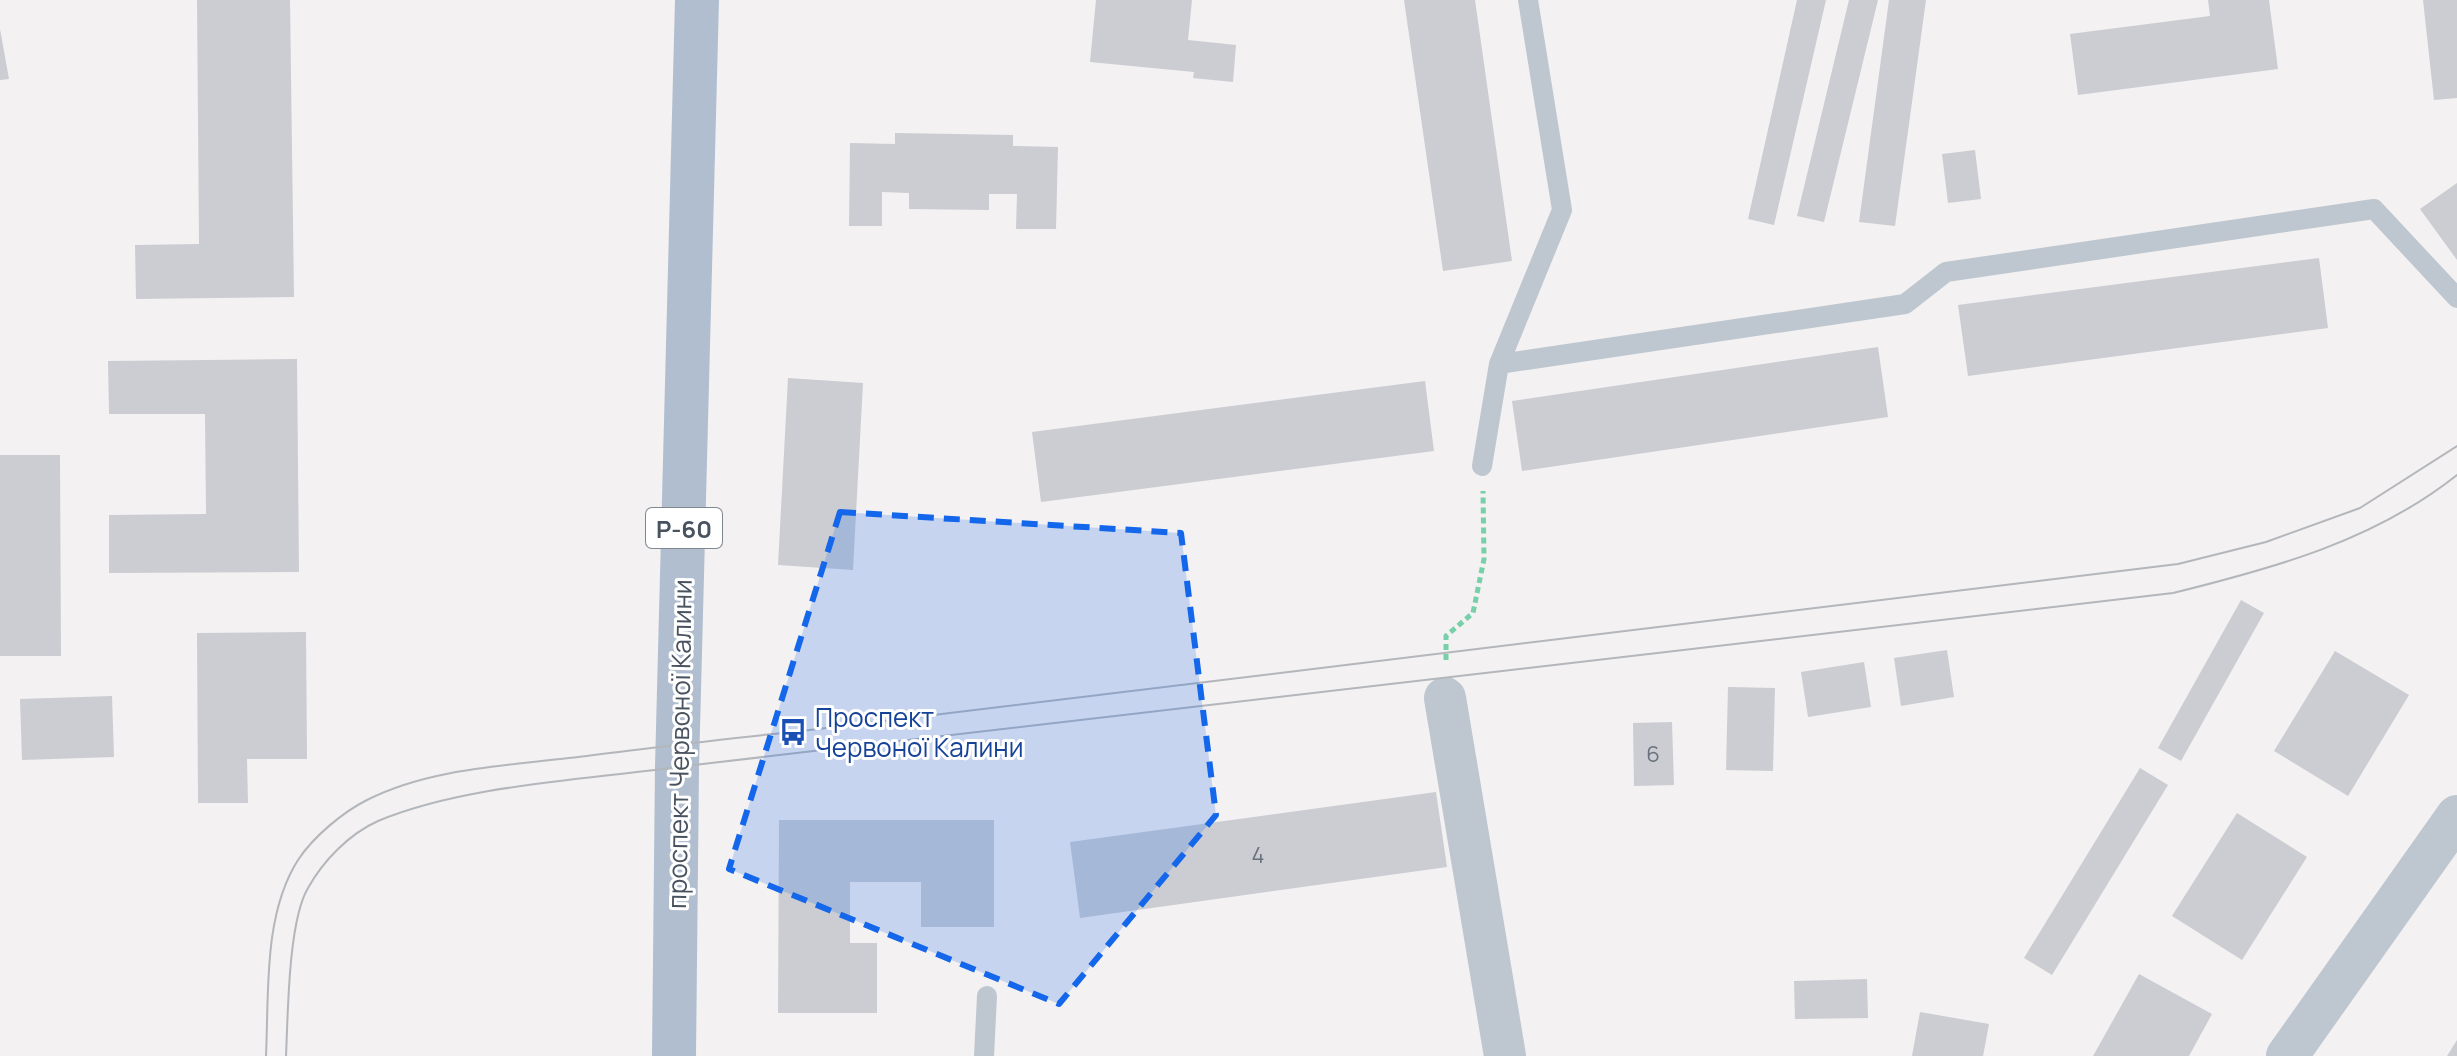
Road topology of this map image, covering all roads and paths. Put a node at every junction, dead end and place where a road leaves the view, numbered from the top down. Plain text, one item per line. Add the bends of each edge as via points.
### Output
1 (697, 0) edge
2 (1528, 0) edge
3 (2457, 298) edge
4 (1499, 364) junction
5 (1482, 466) joint
6 (1445, 698) joint
7 (2457, 816) edge
8 (987, 996) dead end
9 (674, 1056) edge
10 (984, 1056) edge
11 (1505, 1056) edge
12 (2287, 1056) edge

1 - 9 main road, проспект Червоної Калини / Р-60
2 - 4 lane via 1562,210
3 - 4 lane via 2374,209 1946,272 1905,304
4 - 5 lane
5 - 6 path via 1484,559 1473,613 1446,636
6 - 11 street
7 - 12 street
8 - 10 lane

